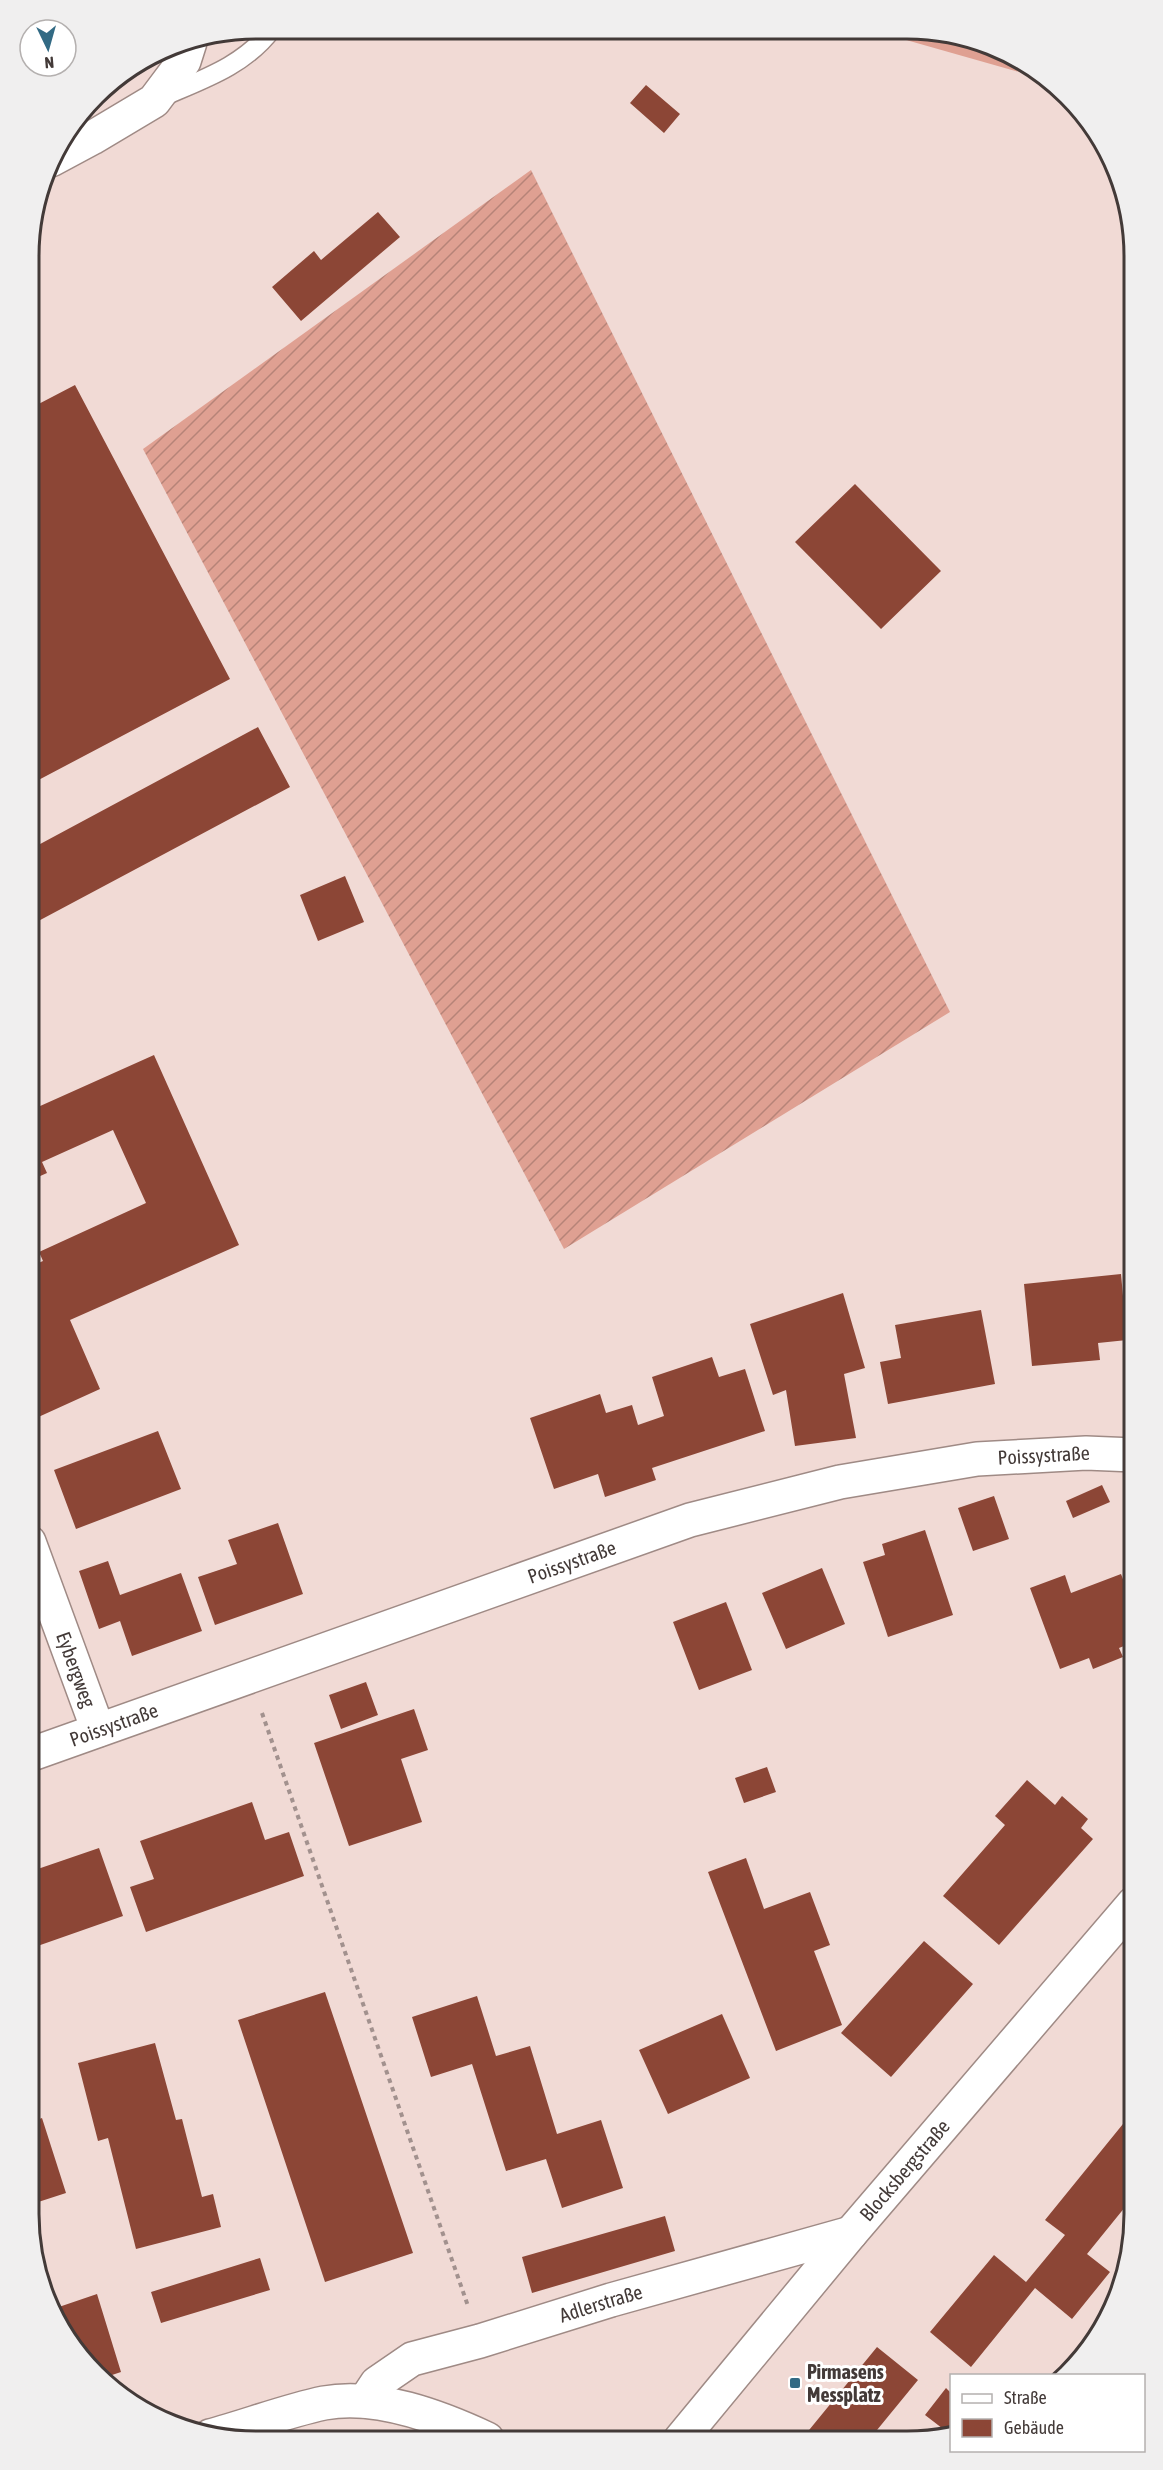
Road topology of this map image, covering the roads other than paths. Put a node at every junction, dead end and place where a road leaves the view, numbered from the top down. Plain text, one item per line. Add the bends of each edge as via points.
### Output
1 (264, 39) edge
2 (187, 51) edge
3 (154, 101) junction
4 (66, 152) edge
5 (1124, 1455) edge
6 (39, 1569) edge
7 (98, 1730) junction
8 (39, 1751) edge
9 (1124, 1915) edge
10 (851, 2233) junction
11 (365, 2401) junction
12 (232, 2430) edge
13 (470, 2431) edge
14 (687, 2431) edge

1 - 3 lane via 226,70
2 - 3 street via 184,61
3 - 4 street
5 - 7 street, Poissystraße via 976,1459 840,1482 690,1520
6 - 7 street, Eybergweg
7 - 8 street, Poissystraße
9 - 10 street, Blocksbergstraße
10 - 11 street, Adlerstraße via 412,2359 377,2383
10 - 14 street, Blocksbergstraße
11 - 12 street via 325,2403
11 - 13 street via 442,2418

